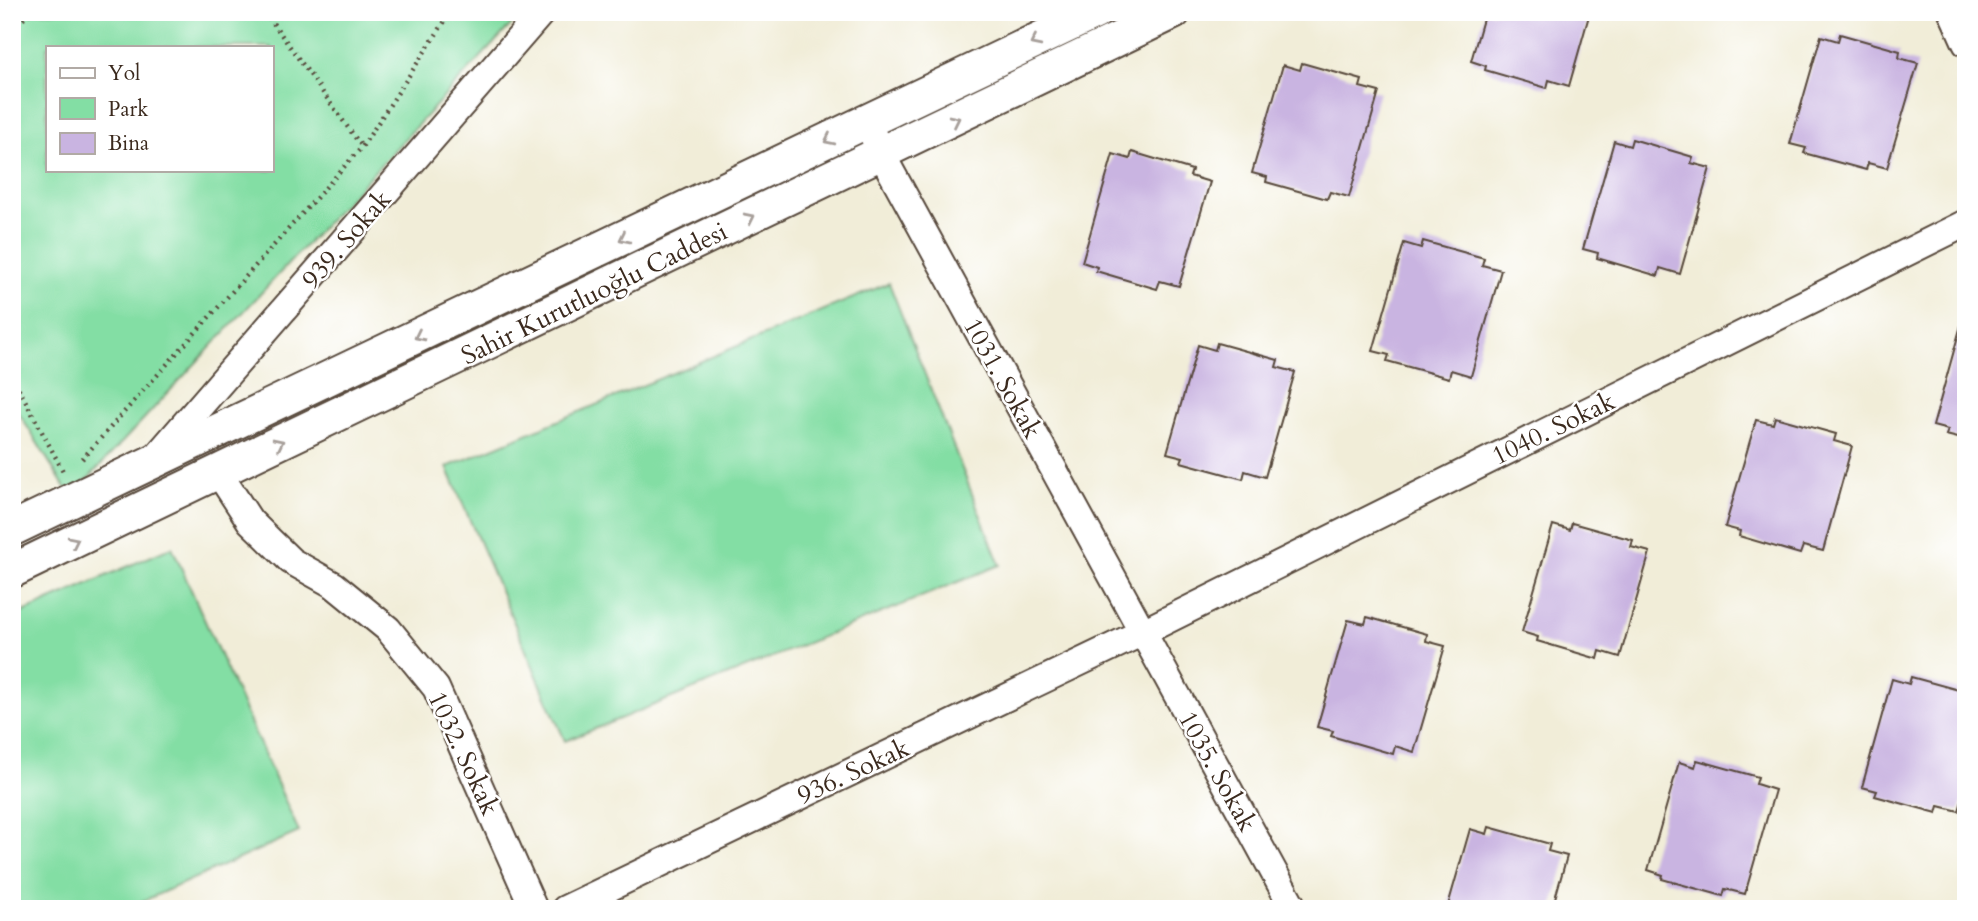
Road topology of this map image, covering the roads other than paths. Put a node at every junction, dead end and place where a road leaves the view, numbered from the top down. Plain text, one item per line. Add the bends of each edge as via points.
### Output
1 (542, 12) edge
2 (1096, 12) edge
3 (1174, 12) edge
4 (1952, 12) edge
5 (1966, 43) edge
6 (867, 122) junction
7 (882, 155) junction
8 (1966, 223) edge
9 (149, 465) junction
10 (218, 472) junction
11 (12, 529) edge
12 (12, 571) edge
13 (1141, 633) junction
14 (594, 902) edge
15 (534, 909) edge
16 (565, 909) edge
17 (1294, 909) edge

1 - 9 street, 939. Sokak
2 -> 6 street, Sahir Kurutluoğlu Caddesi
7 -> 3 street, Sahir Kurutluoğlu Caddesi
4 - 5 street
6 - 7 street, 1031. Sokak
6 -> 9 street, Sahir Kurutluoğlu Caddesi
10 -> 7 street, Sahir Kurutluoğlu Caddesi
7 - 13 street, 1031. Sokak
8 - 13 street, 1040. Sokak
9 - 11 street, Sahir Kurutluoğlu Caddesi
12 -> 10 street, Sahir Kurutluoğlu Caddesi
10 - 15 street, 1032. Sokak via 250,521 291,561 334,584 388,629 436,688
13 - 14 street, 936. Sokak
13 - 17 street, 1035. Sokak
14 - 16 street, 936. Sokak

